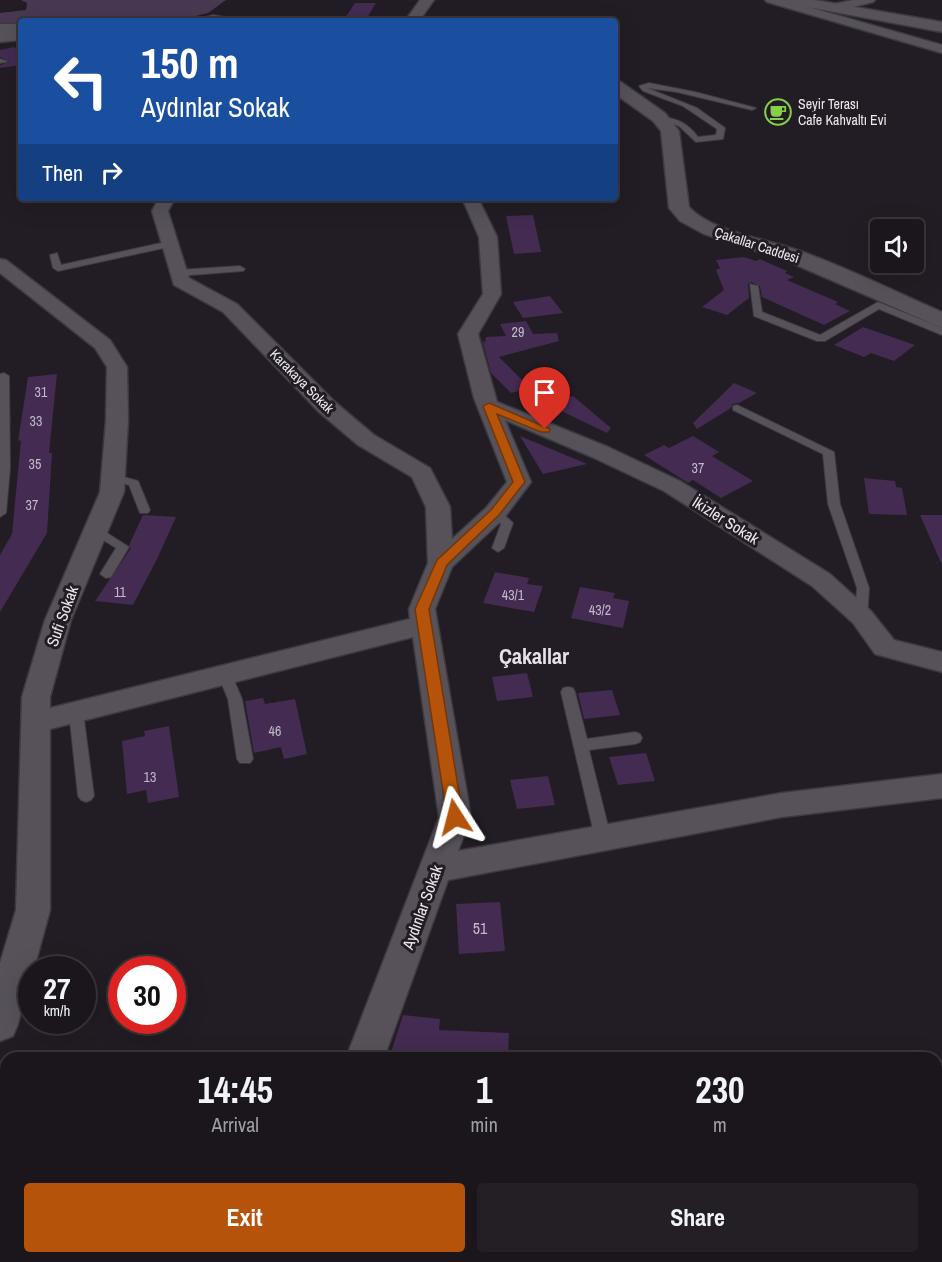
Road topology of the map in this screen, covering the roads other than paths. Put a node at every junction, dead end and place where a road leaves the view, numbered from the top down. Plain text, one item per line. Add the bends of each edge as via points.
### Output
1 (427, 0) edge
2 (771, 0) edge
3 (791, 0) edge
4 (869, 0) edge
5 (833, 8) junction
6 (206, 18) edge
7 (223, 18) edge
8 (414, 18) edge
9 (937, 24) edge
10 (0, 28) edge
11 (18, 28) edge
12 (904, 33) dead end
13 (18, 35) edge
14 (0, 37) edge
15 (942, 49) edge
16 (618, 90) edge
17 (752, 108) dead end
18 (661, 119) junction
19 (165, 201) edge
20 (471, 201) edge
21 (170, 244) junction
22 (54, 255) dead end
23 (0, 264) edge
24 (240, 269) dead end
25 (178, 273) junction
26 (753, 286) dead end
27 (942, 321) edge
28 (942, 332) edge
29 (4, 376) dead end
30 (489, 406) junction
31 (737, 408) dead end
32 (2, 464) edge
33 (113, 477) junction
34 (144, 510) dead end
35 (0, 513) edge
36 (495, 513) junction
37 (96, 530) junction
38 (498, 548) dead end
39 (441, 563) junction
40 (106, 574) dead end
41 (862, 617) junction
42 (425, 625) junction
43 (942, 662) edge
44 (225, 675) junction
45 (568, 692) dead end
46 (76, 712) junction
47 (36, 723) junction
48 (635, 738) dead end
49 (580, 746) junction
50 (245, 759) dead end
51 (942, 786) edge
52 (86, 796) dead end
53 (603, 838) junction
54 (436, 869) junction
55 (0, 1024) edge
56 (367, 1052) edge

1 - 8 street
2 - 15 street
3 - 5 street
4 - 5 street
5 - 9 street
6 - 7 lane
9 - 12 street
10 - 11 street
13 - 14 street
16 - 18 street
17 - 18 lane via 672,88 642,86 706,116 721,128 720,137 696,140 676,120
18 - 27 street, Çakallar Caddesi via 670,131 679,208 687,217 711,230 795,256
19 - 21 street via 160,211
20 - 30 street, Aydınlar Sokak via 488,237 492,294 468,334
21 - 22 lane via 58,268
21 - 25 street
23 - 33 street, Sufi Sokak via 103,344 117,367
24 - 25 lane
25 - 39 street, Karakaya Sokak via 181,281 230,308 320,400 366,440 422,473 438,507
26 - 28 lane via 757,314 821,339 878,305
29 - 32 lane
30 - 36 street, Aydınlar Sokak via 519,482
30 - 41 street, İkizler Sokak via 672,486 821,580
31 - 41 lane via 828,452 834,504 863,588
32 - 35 lane
33 - 34 lane via 134,483
33 - 37 street, Sufi Sokak via 112,492
36 - 38 lane via 507,523
36 - 39 street, Aydınlar Sokak
37 - 40 lane via 123,547
37 - 47 street, Sufi Sokak via 58,620 36,698
39 - 42 street, Aydınlar Sokak via 422,609
41 - 43 street, İkizler Sokak via 885,647
42 - 44 street
42 - 54 street, Aydınlar Sokak via 455,817
44 - 46 street
44 - 50 lane via 235,699
45 - 49 lane
46 - 47 street
46 - 52 lane
47 - 55 street, Sufi Sokak via 33,910
48 - 49 lane
49 - 53 lane
51 - 53 street via 782,805
53 - 54 street
54 - 56 street, Aydınlar Sokak

